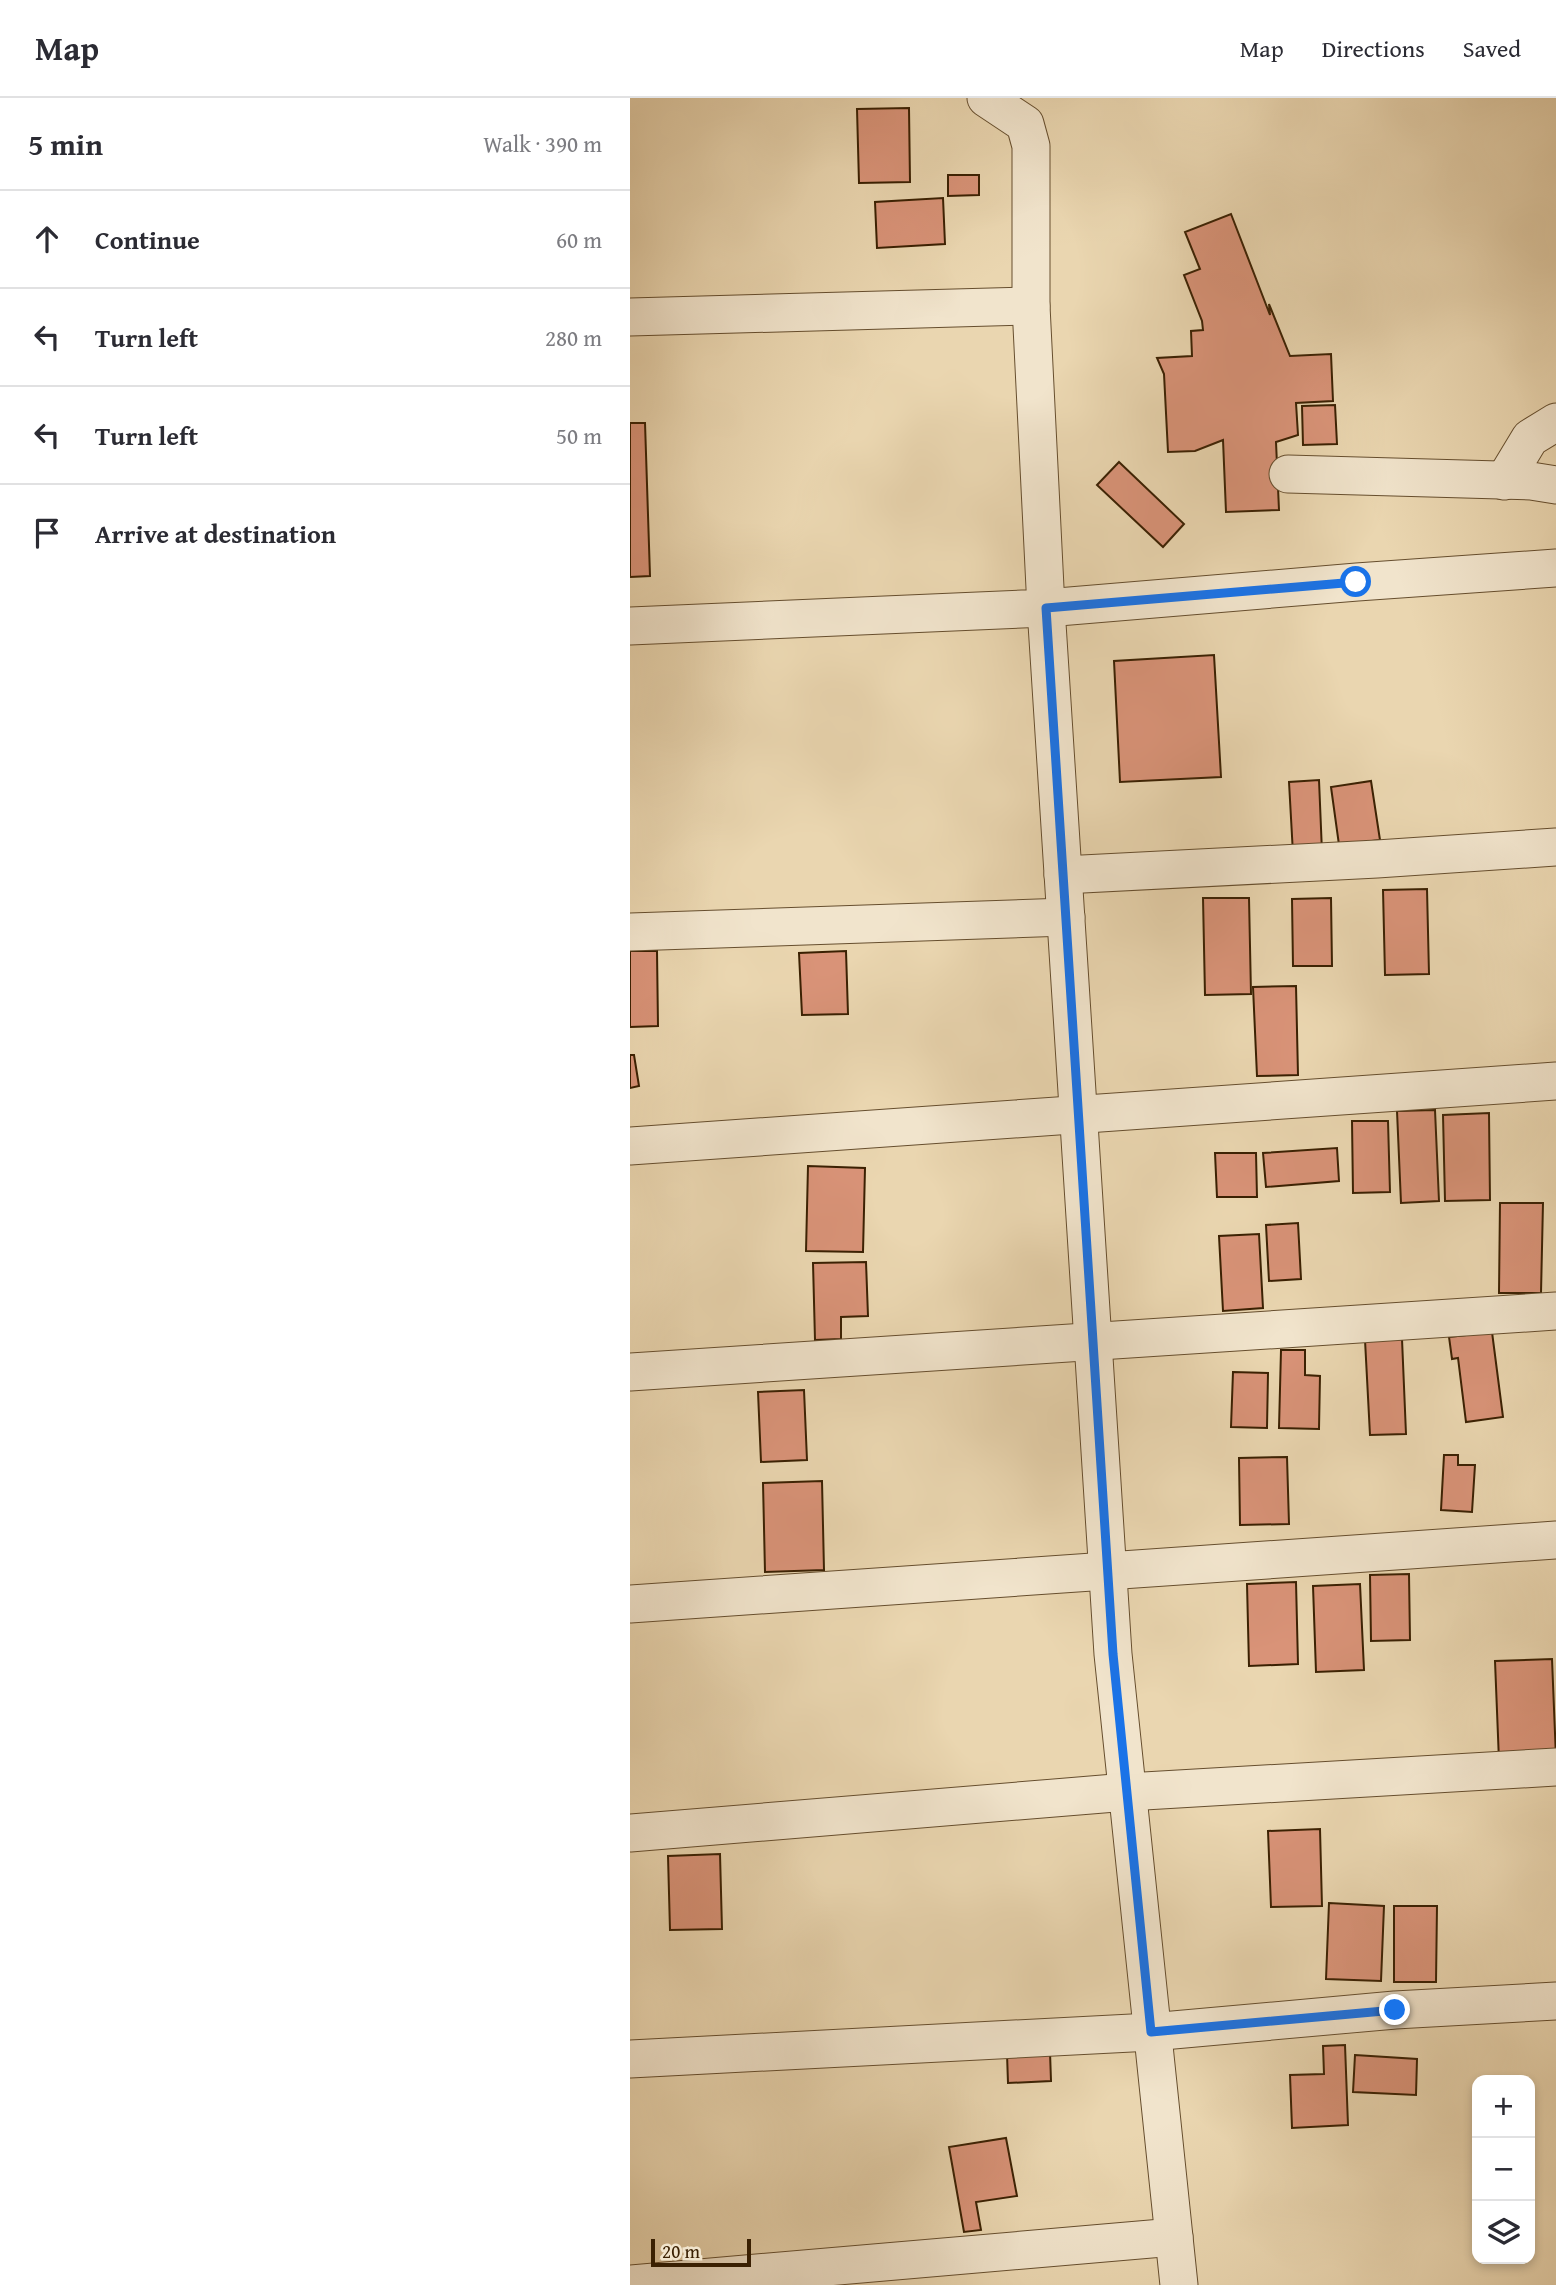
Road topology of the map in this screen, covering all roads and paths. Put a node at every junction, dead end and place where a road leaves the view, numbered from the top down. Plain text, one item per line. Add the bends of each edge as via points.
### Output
1 (986, 98) edge
2 (1031, 306) junction
3 (630, 317) edge
4 (1556, 422) edge
5 (1288, 474) dead end
6 (1504, 481) junction
7 (1556, 485) edge
8 (1556, 568) edge
9 (1046, 608) junction
10 (630, 626) edge
11 (1556, 847) edge
12 (1063, 875) junction
13 (1066, 917) junction
14 (630, 932) edge
15 (1556, 1081) edge
16 (1079, 1114) junction
17 (630, 1146) edge
18 (1556, 1311) edge
19 (1094, 1341) junction
20 (630, 1372) edge
21 (1556, 1540) edge
22 (1108, 1571) junction
23 (630, 1604) edge
24 (1556, 1767) edge
25 (1127, 1792) junction
26 (630, 1833) edge
27 (1556, 2001) edge
28 (1151, 2032) junction
29 (630, 2059) edge
30 (1174, 2237) junction
31 (630, 2284) edge
32 (1179, 2285) edge

1 - 2 street via 1025,124 1031,146
2 - 3 street
2 - 9 street
4 - 6 street via 1530,438
5 - 6 street
6 - 7 street
8 - 9 street
9 - 10 street
9 - 12 street
11 - 12 street
12 - 13 street
13 - 14 street
13 - 16 street
15 - 16 street
16 - 17 street
16 - 19 street
18 - 19 street
19 - 20 street
19 - 22 street
21 - 22 street
22 - 23 street
22 - 25 street
24 - 25 street
25 - 26 street
25 - 28 street
27 - 28 street
28 - 29 street
28 - 30 street
30 - 31 street
30 - 32 street

